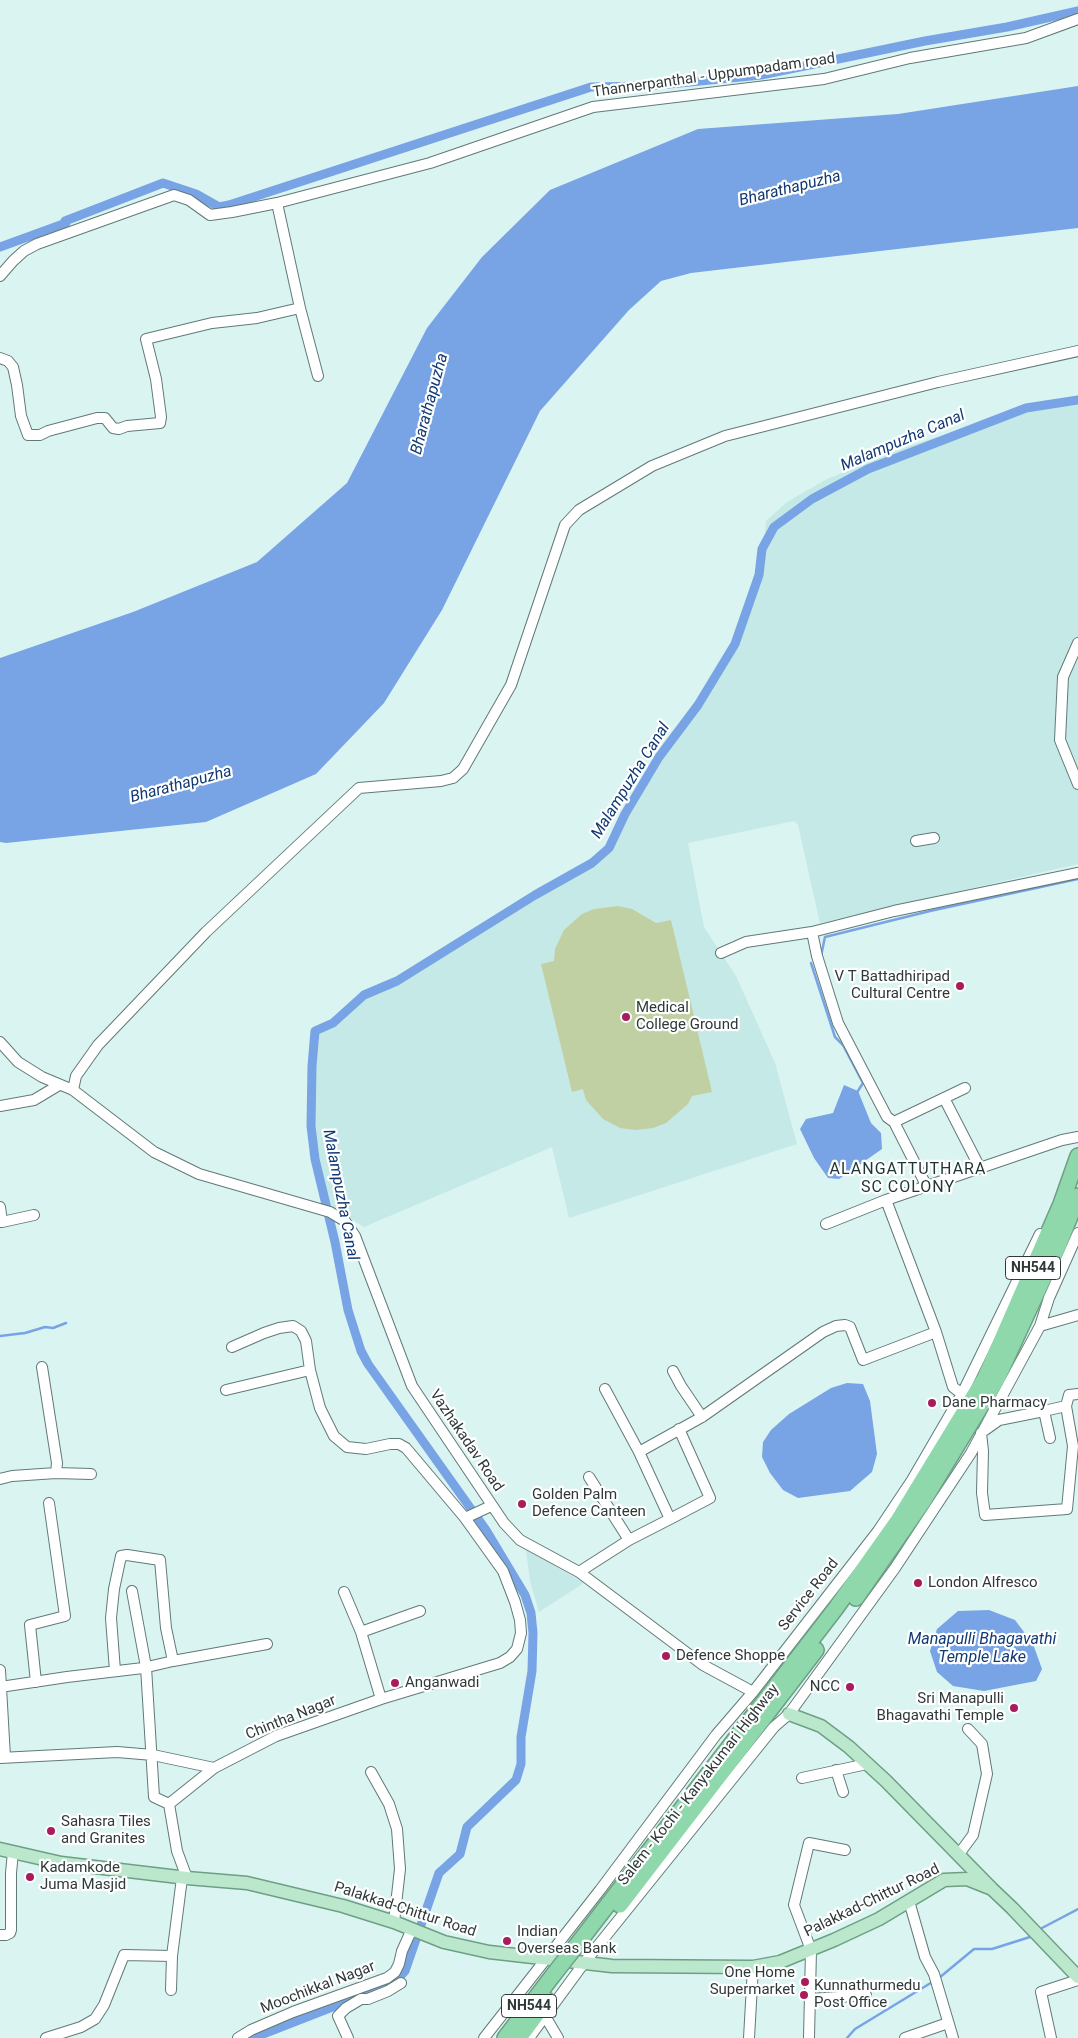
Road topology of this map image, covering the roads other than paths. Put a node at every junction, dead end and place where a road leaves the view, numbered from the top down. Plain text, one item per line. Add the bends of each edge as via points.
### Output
1 (1078, 20) edge
2 (276, 203) junction
3 (0, 276) edge
4 (300, 308) junction
5 (1078, 351) edge
6 (0, 358) edge
7 (318, 376) dead end
8 (1078, 643) edge
9 (1078, 784) edge
10 (934, 838) dead end
11 (916, 841) dead end
12 (1078, 873) edge
13 (812, 932) junction
14 (721, 953) dead end
15 (0, 1042) edge
16 (59, 1085) junction
17 (966, 1088) dead end
18 (73, 1090) junction
19 (944, 1098) junction
20 (0, 1106) edge
21 (894, 1122) junction
22 (1078, 1137) edge
23 (1078, 1156) edge
24 (980, 1168) junction
25 (926, 1187) junction
26 (1078, 1196) edge
27 (886, 1200) junction
28 (0, 1207) edge
29 (34, 1215) dead end
30 (1, 1222) edge
31 (826, 1224) dead end
32 (1078, 1231) edge
33 (1059, 1243) junction
34 (1047, 1269) junction
35 (1049, 1298) junction
36 (1078, 1315) edge
37 (1040, 1326) junction
38 (936, 1332) junction
39 (232, 1347) dead end
40 (42, 1367) dead end
41 (310, 1370) junction
42 (673, 1371) dead end
43 (605, 1389) dead end
44 (226, 1390) dead end
45 (962, 1394) junction
46 (1078, 1394) edge
47 (1066, 1406) junction
48 (1044, 1411) junction
49 (702, 1417) junction
50 (679, 1429) junction
51 (981, 1433) junction
52 (1050, 1438) dead end
53 (638, 1452) junction
54 (56, 1473) junction
55 (91, 1474) dead end
56 (589, 1477) dead end
57 (0, 1480) edge
58 (49, 1503) dead end
59 (491, 1506) junction
60 (465, 1518) junction
61 (670, 1519) junction
62 (629, 1540) junction
63 (579, 1572) junction
64 (132, 1591) dead end
65 (344, 1592) dead end
66 (420, 1611) dead end
67 (361, 1632) junction
68 (266, 1644) dead end
69 (173, 1661) junction
70 (146, 1667) junction
71 (0, 1670) edge
72 (115, 1671) junction
73 (36, 1682) junction
74 (0, 1687) edge
75 (753, 1692) junction
76 (381, 1699) junction
77 (789, 1714) junction
78 (968, 1729) dead end
79 (153, 1755) junction
80 (3, 1758) edge
81 (867, 1764) junction
82 (214, 1768) junction
83 (836, 1770) junction
84 (371, 1772) dead end
85 (802, 1778) dead end
86 (843, 1792) dead end
87 (169, 1804) junction
88 (846, 1850) dead end
89 (6, 1851) edge
90 (959, 1854) junction
91 (184, 1878) junction
92 (992, 1890) junction
93 (909, 1901) junction
94 (394, 1922) junction
95 (413, 1929) junction
96 (0, 1935) edge
97 (811, 1950) junction
98 (581, 1954) junction
99 (172, 1956) junction
100 (545, 1960) junction
101 (753, 1967) junction
102 (559, 1975) junction
103 (1078, 1979) edge
104 (401, 1983) dead end
105 (171, 1990) dead end
106 (866, 1995) dead end
107 (330, 1999) junction
108 (811, 1999) junction
109 (338, 2016) junction
110 (545, 2016) junction
111 (948, 2023) junction
112 (46, 2038) edge
113 (238, 2038) edge
114 (348, 2038) edge
115 (484, 2038) edge
116 (505, 2038) edge
117 (519, 2038) edge
118 (529, 2038) edge
119 (558, 2038) edge
120 (749, 2038) edge
121 (809, 2038) edge
122 (905, 2038) edge
123 (953, 2038) edge
124 (1051, 2038) edge

1 - 2 street, Thannerpanthal - Uppumpadam road via 1026,38 910,58 824,79 593,107 430,163
2 - 3 street, Thannerpanthal - Uppumpadam road via 210,215 182,196 161,198 38,244 18,256
2 - 4 street
4 - 6 street via 257,318 212,323 146,339 156,379 160,422 119,429 113,428 105,418 97,418 40,435 28,435 21,416 13,367
4 - 7 street
5 - 18 street via 938,382 725,436 652,466 579,510 565,525 511,685 463,769 453,778 441,781 358,788 206,932 98,1045 76,1076
8 - 9 street via 1063,677 1060,740
10 - 11 street
12 - 13 street via 894,911
13 - 14 street via 746,942
13 - 21 street via 838,1023 887,1117
15 - 16 street via 18,1062
16 - 18 street
16 - 20 street via 34,1100
17 - 19 street
18 - 59 street, Vazhakadav Road via 154,1152 199,1174 330,1212 345,1221 355,1236 412,1386
19 - 21 street
19 - 24 street
21 - 25 street
22 - 24 street
23 - 45 street, Service Road via 1065,1172 1039,1238
23 - 98 highway, Salem - Kochi - Kanyakumari Highway / NH544 via 1061,1204 985,1378 899,1519
24 - 25 street
25 - 27 street
26 - 33 highway, Salem - Kochi - Kanyakumari Highway / NH544
27 - 31 street
27 - 38 street
28 - 30 street
29 - 30 street
32 - 33 highway
32 - 35 street
33 - 34 highway, Salem - Kochi - Kanyakumari Highway / NH544
34 - 35 street
34 - 98 highway, Salem - Kochi - Kanyakumari Highway / NH544 via 996,1381 890,1551
35 - 37 street
36 - 37 street
37 - 51 street
38 - 45 street via 953,1387
38 - 49 street via 863,1360 850,1327 836,1326
39 - 41 street, Chintha Nagar via 264,1333 293,1326 301,1330 306,1341
40 - 54 street
41 - 44 street
41 - 60 street, Chintha Nagar via 320,1408 334,1436 347,1447 366,1449 399,1444 406,1448
42 - 49 street
43 - 53 street
45 - 75 street, Service Road via 878,1531
46 - 47 street via 1069,1395
47 - 48 street
47 - 51 street via 1073,1446 1067,1509 985,1515
48 - 51 street via 999,1420
48 - 52 street
49 - 50 street
50 - 53 street
50 - 61 street via 710,1498
51 - 77 street via 895,1568
53 - 61 street
54 - 55 street
54 - 57 street
56 - 62 street
58 - 73 street via 65,1616 30,1625
59 - 60 street
59 - 63 street, Vazhakadav Road via 520,1540
60 - 76 street, Chintha Nagar via 503,1571 520,1620 517,1649 500,1663
61 - 62 street
62 - 63 street
63 - 75 street, Vazhakadav Road via 703,1665
64 - 70 street
65 - 67 street
66 - 67 street
67 - 76 street
68 - 69 street
69 - 70 street
69 - 72 street via 166,1628 160,1560 121,1556 111,1618
70 - 72 street
70 - 79 street
71 - 74 street
72 - 73 street
73 - 74 street
74 - 80 street
75 - 100 street, Service Road via 716,1735
76 - 82 street, Chintha Nagar via 276,1736
77 - 81 main road, Palakkad-Chittur Road via 821,1726
77 - 98 street via 774,1727
78 - 90 street via 982,1744 987,1774 973,1835
79 - 80 street via 117,1752
79 - 82 street
79 - 87 street via 154,1797
81 - 83 street
81 - 90 main road, Palakkad-Chittur Road
82 - 87 street, Chintha Nagar
83 - 85 street
83 - 86 street
84 - 94 street via 389,1804 397,1829 400,1869
87 - 91 street
88 - 97 street via 809,1842 807,1846 794,1905
89 - 91 main road, Palakkad-Chittur Road via 61,1863
89 - 96 street via 11,1873 11,1930
90 - 92 main road, Palakkad-Chittur Road
91 - 94 main road, Palakkad-Chittur Road via 248,1883 303,1895
91 - 99 street
92 - 93 main road, Palakkad-Chittur Road via 967,1879 944,1880
92 - 103 main road, Palakkad-Chittur Road
93 - 97 main road, Palakkad-Chittur Road via 879,1919
93 - 111 street
94 - 95 main road, Palakkad-Chittur Road
95 - 100 main road, Palakkad-Chittur Road via 444,1942
95 - 107 street, Moochikkal Nagar via 395,1972
97 - 101 main road, Palakkad-Chittur Road via 780,1962
97 - 108 street
98 - 100 main road, Palakkad-Chittur Road
98 - 101 main road, Palakkad-Chittur Road via 667,1968
98 - 102 highway, Salem - Kochi - Kanyakumari Highway / NH544
98 - 110 street
99 - 105 street
99 - 112 street via 124,1955 95,2019
100 - 115 street, Service Road
101 - 120 street
102 - 116 highway, Salem - Kochi - Kanyakumari Highway / NH544
102 - 117 highway, Salem - Kochi - Kanyakumari Highway / NH544
103 - 124 street via 1041,1992
104 - 109 street via 388,1991 361,1999
106 - 108 street
107 - 109 street
107 - 113 street, Moochikkal Nagar
108 - 121 street
109 - 114 street
110 - 118 street
110 - 119 street
111 - 122 street
111 - 123 street

